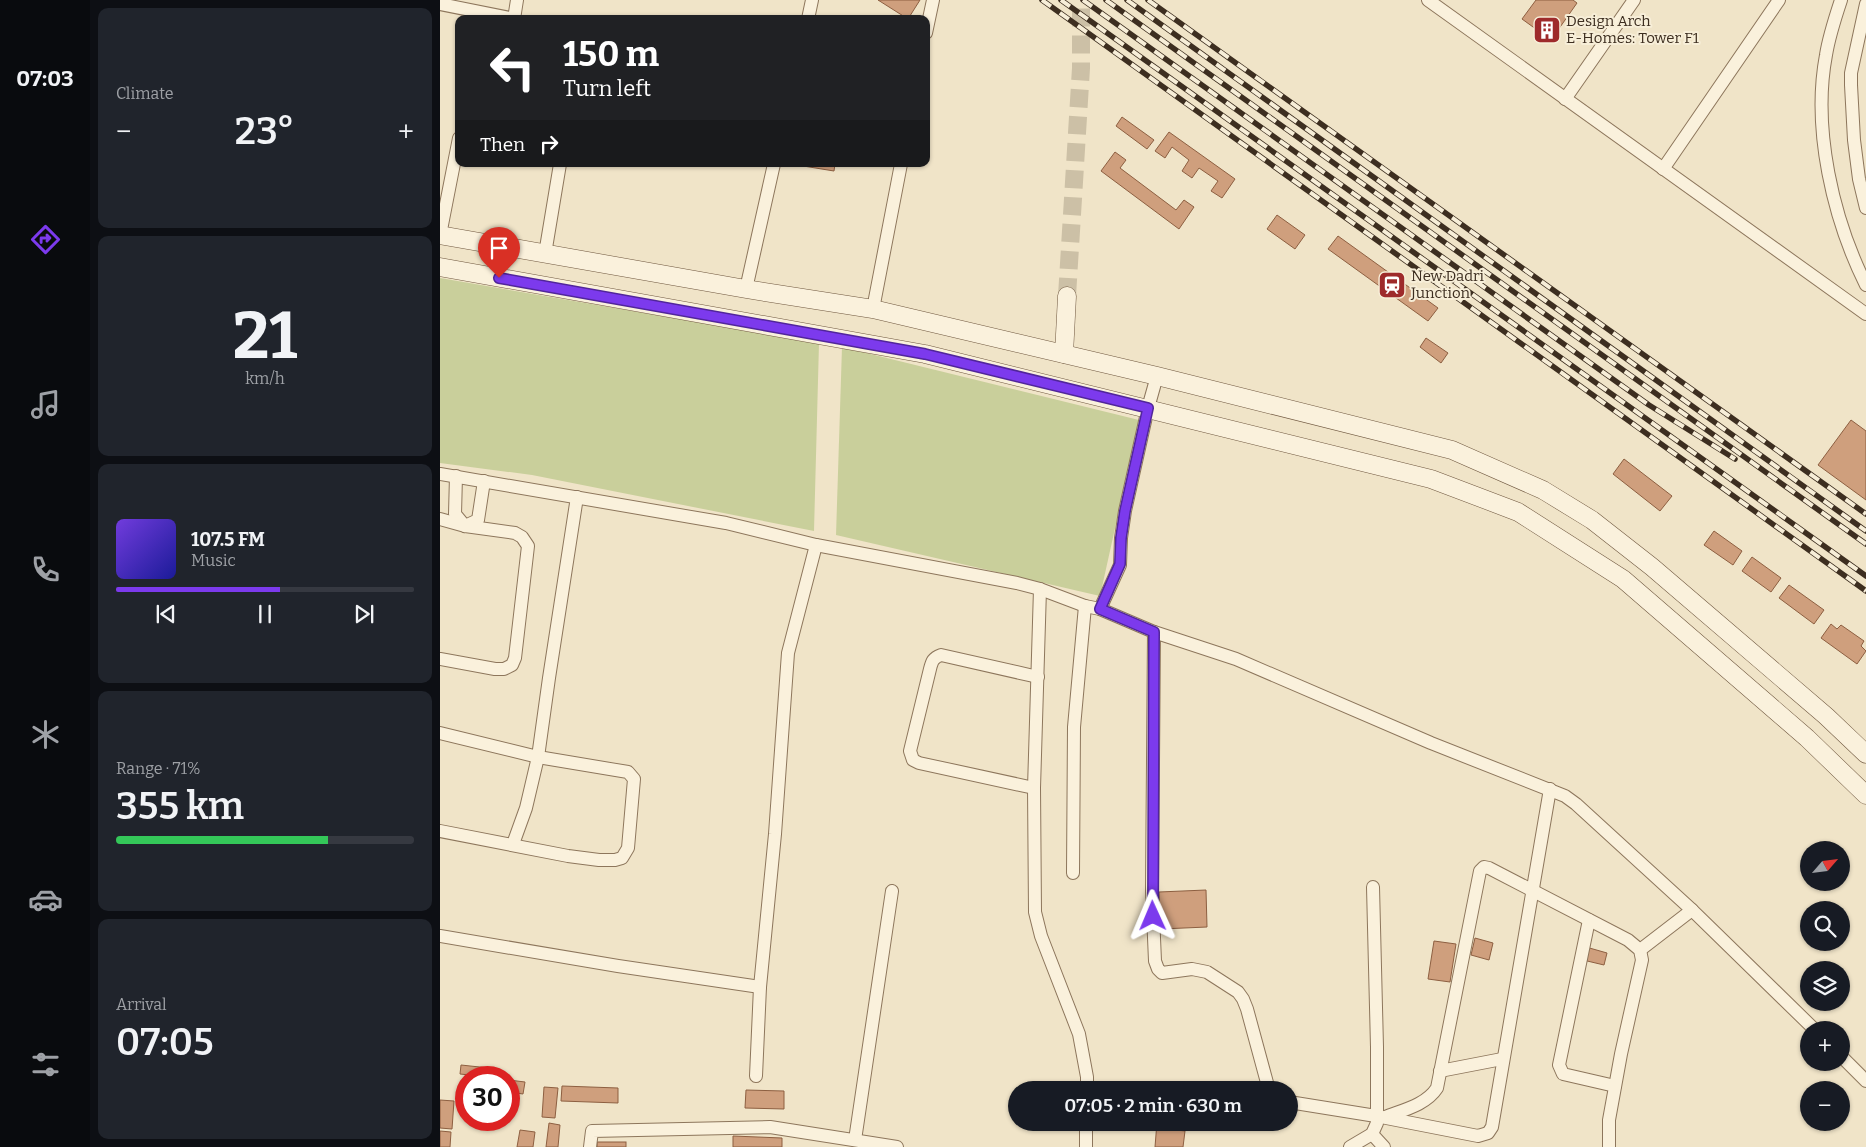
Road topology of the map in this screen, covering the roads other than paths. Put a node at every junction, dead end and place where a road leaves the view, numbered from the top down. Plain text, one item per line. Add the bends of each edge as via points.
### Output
1 (517, 0) edge
2 (812, 0) edge
3 (933, 0) edge
4 (1428, 0) edge
5 (1634, 0) edge
6 (1779, 0) edge
7 (1841, 0) edge
8 (440, 4) edge
9 (1866, 4) edge
10 (478, 15) edge
11 (515, 15) edge
12 (809, 15) edge
13 (930, 15) edge
14 (1565, 99) junction
15 (455, 158) edge
16 (560, 167) edge
17 (773, 167) edge
18 (900, 167) edge
19 (1663, 169) junction
20 (1866, 208) edge
21 (440, 235) edge
22 (545, 254) junction
23 (440, 267) edge
24 (1866, 285) edge
25 (746, 289) junction
26 (1067, 296) tunnel mouth
27 (873, 309) junction
28 (1866, 314) edge
29 (1064, 354) junction
30 (1157, 376) junction
31 (1148, 408) junction
32 (440, 474) edge
33 (456, 476) junction
34 (484, 481) junction
35 (577, 497) junction
36 (440, 519) edge
37 (465, 526) junction
38 (816, 545) junction
39 (1040, 589) junction
40 (1085, 606) junction
41 (1100, 609) junction
42 (1154, 632) junction
43 (440, 659) edge
44 (1038, 677) junction
45 (440, 733) edge
46 (1866, 754) edge
47 (538, 757) junction
48 (1034, 788) junction
49 (1550, 789) junction
50 (1866, 795) edge
51 (440, 831) edge
52 (513, 844) junction
53 (1072, 873) dead end
54 (1372, 887) dead end
55 (892, 891) dead end
56 (1532, 891) junction
57 (1692, 910) junction
58 (1589, 920) junction
59 (440, 936) edge
60 (1640, 950) junction
61 (760, 987) junction
62 (1806, 1021) edge
63 (1502, 1059) junction
64 (1850, 1065) edge
65 (1440, 1071) junction
66 (756, 1076) dead end
67 (1087, 1081) edge
68 (1267, 1081) edge
69 (1866, 1081) edge
70 (1615, 1086) junction
71 (1298, 1103) edge
72 (1381, 1116) junction
73 (1086, 1131) edge
74 (1372, 1134) junction
75 (855, 1140) junction
76 (590, 1147) edge
77 (897, 1147) edge
78 (1086, 1147) edge
79 (1350, 1147) edge
80 (1384, 1147) edge
81 (1609, 1147) edge

1 - 11 street
2 - 12 street
3 - 13 street
4 - 14 street
5 - 14 street
6 - 19 street
7 - 24 street via 1826,56 1822,87 1824,142 1833,194
8 - 10 street
9 - 20 street via 1851,85 1858,179
14 - 19 street
15 - 21 street
16 - 22 street
17 - 25 street
18 - 27 street
19 - 28 street
21 - 22 street
22 - 25 street
23 - 31 street via 925,354
25 - 27 street
26 - 29 street
27 - 29 street
29 - 30 street
30 - 31 street
30 - 46 street via 1452,450 1543,490 1592,520 1652,567
31 - 41 street via 1125,511 1120,564
31 - 50 street via 1431,479 1518,512 1623,579 1807,738
32 - 33 street
33 - 34 street
33 - 37 street via 456,514
34 - 35 street
34 - 37 street via 478,520
35 - 38 street via 726,523
35 - 47 street
36 - 37 street
37 - 43 street via 515,533 528,546 515,658 512,665 504,669
38 - 39 street
38 - 61 street via 788,653
39 - 40 street
39 - 44 street
40 - 41 street
40 - 53 street via 1074,727
41 - 42 street
42 - 49 street via 1236,659 1431,743
42 - 68 street via 1152,891 1155,961 1162,973 1200,969 1238,992 1247,1009
44 - 48 street
44 - 48 street via 941,655 935,657 910,751 913,760 919,764
45 - 47 street
47 - 52 street
47 - 52 street via 620,770 632,775 628,848 622,858 599,860
48 - 67 street via 1035,912 1079,1034
49 - 56 street
49 - 57 street via 1576,804
51 - 52 street
54 - 72 street
55 - 75 street
56 - 58 street
56 - 63 street
56 - 65 street via 1490,868 1484,867 1480,871
57 - 60 street
57 - 62 street
58 - 60 street via 1628,940
58 - 70 street via 1559,1066 1562,1074
59 - 61 street
60 - 70 street via 1642,960
61 - 66 street
63 - 65 street
63 - 72 street via 1492,1127 1484,1136
64 - 69 street
65 - 72 street via 1437,1088 1429,1098
70 - 81 street via 1609,1120
71 - 72 street
72 - 74 street
73 - 78 street
74 - 79 street
74 - 80 street
75 - 76 street via 770,1128 592,1130
75 - 77 street

